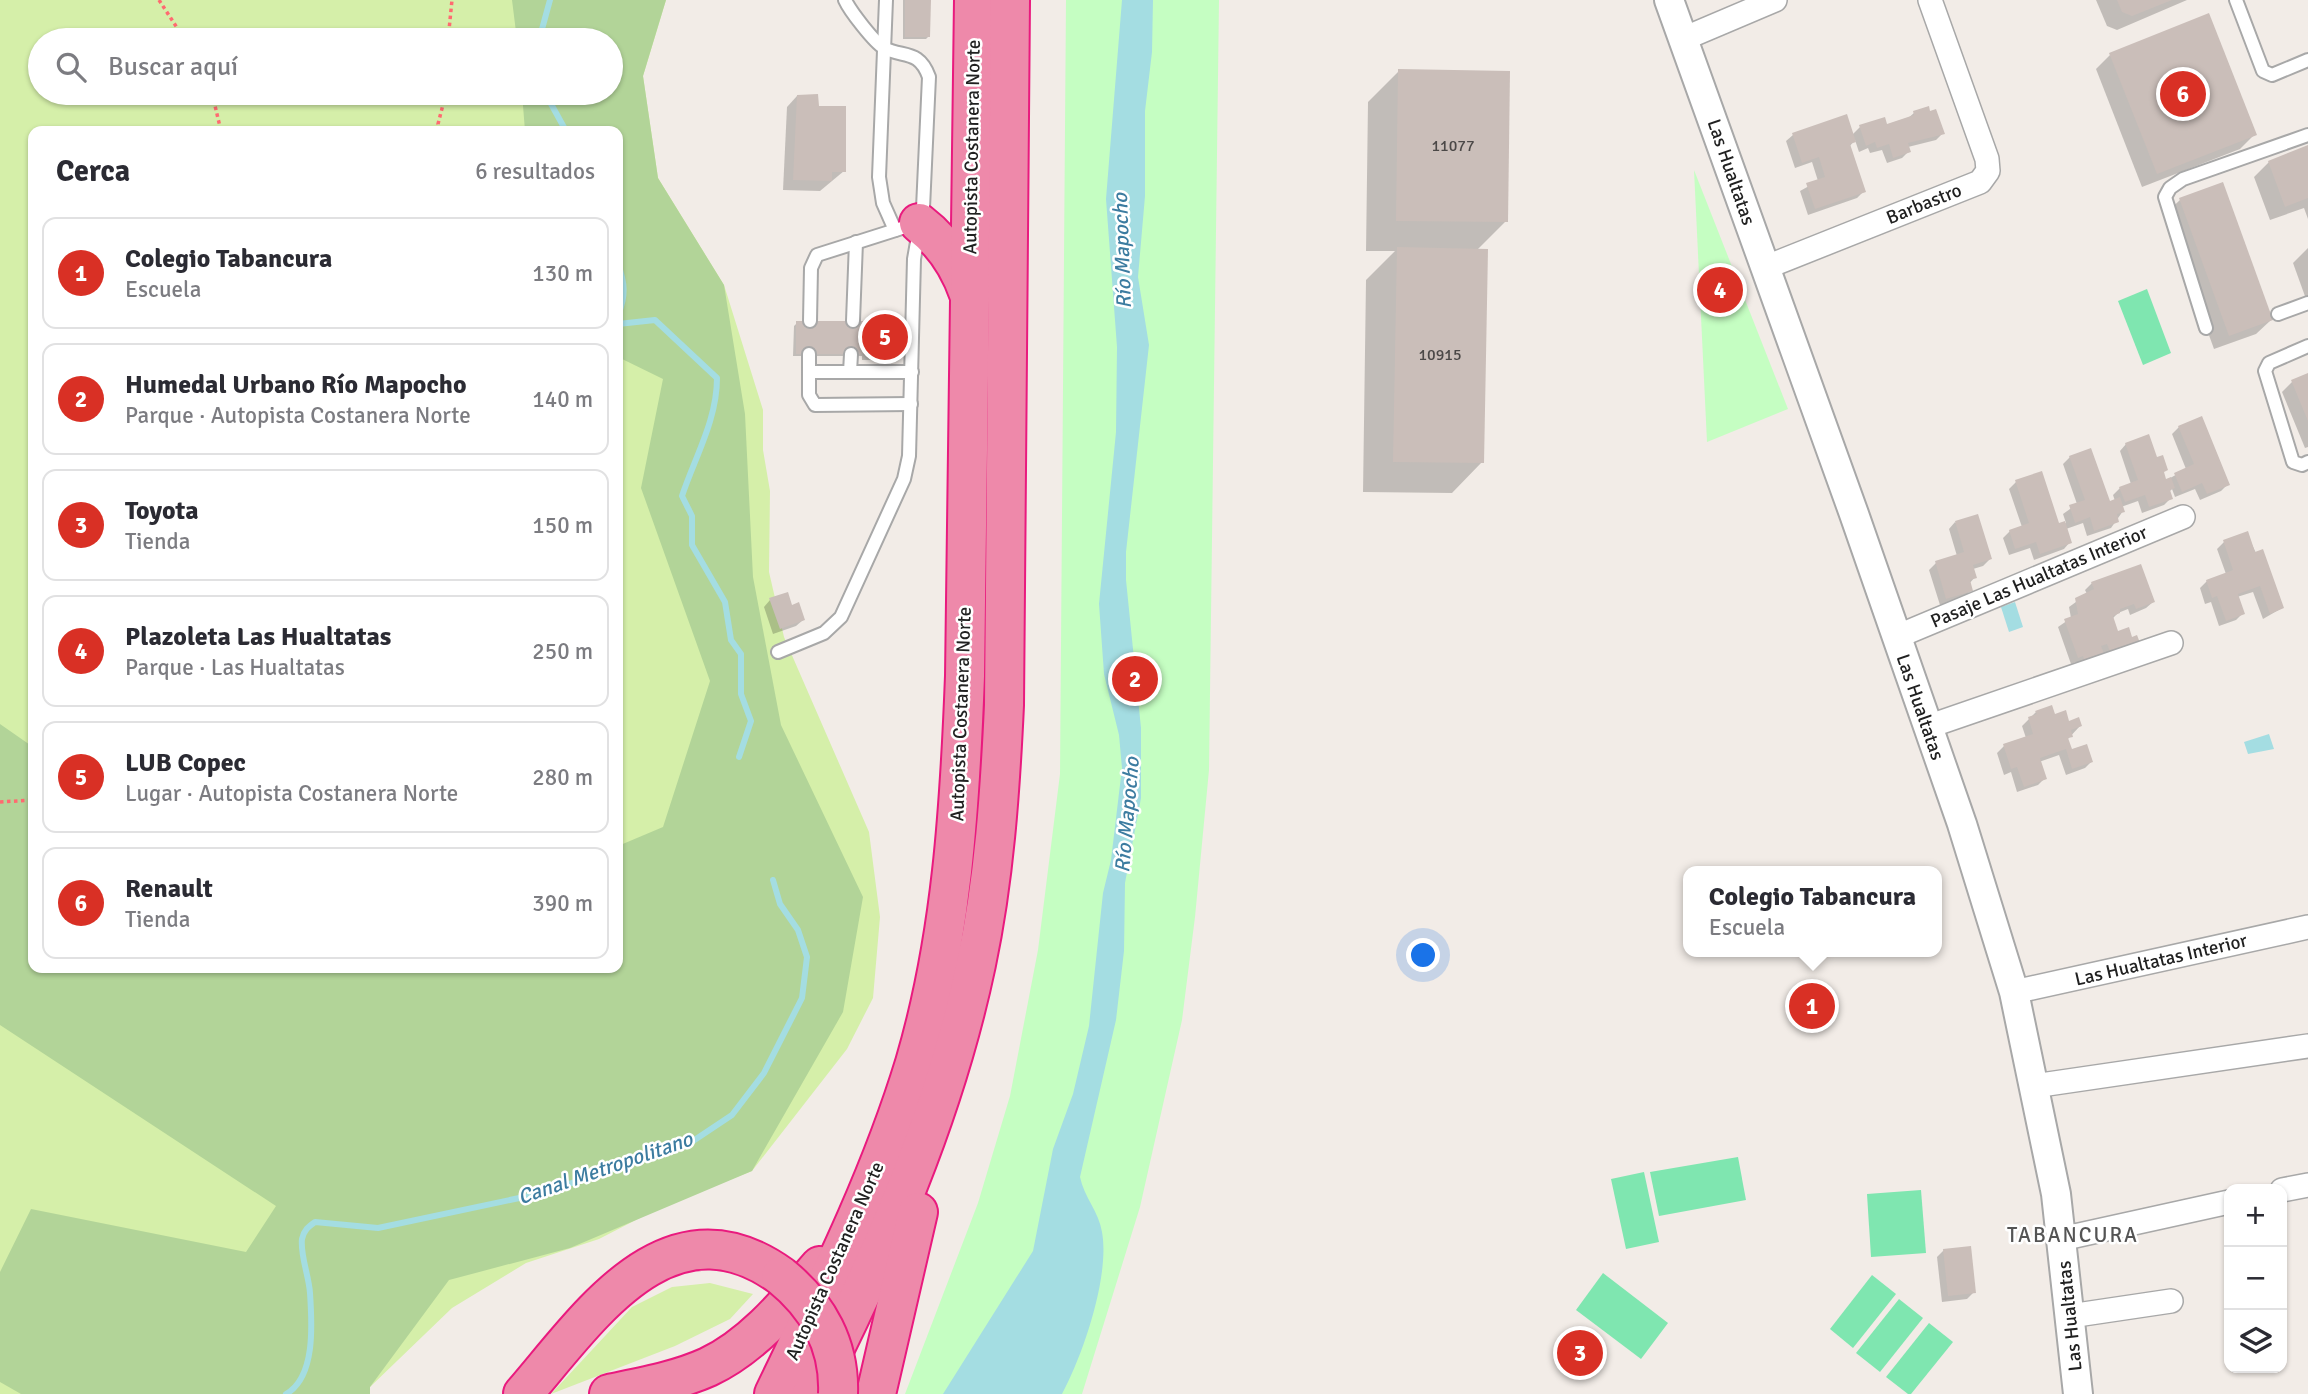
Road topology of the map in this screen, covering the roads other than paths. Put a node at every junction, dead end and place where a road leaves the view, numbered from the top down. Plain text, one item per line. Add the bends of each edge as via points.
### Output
1 (845, 0) edge
2 (886, 0) edge
3 (974, 0) edge
4 (1010, 0) edge
5 (1669, 0) edge
6 (1775, 0) edge
7 (1930, 0) edge
8 (2236, 0) edge
9 (1684, 39) junction
10 (884, 47) junction
11 (2308, 60) edge
12 (2308, 135) edge
13 (907, 227) junction
14 (856, 242) junction
15 (1764, 268) junction
16 (971, 299) junction
17 (2308, 303) edge
18 (2278, 314) dead end
19 (810, 321) dead end
20 (852, 321) dead end
21 (2206, 328) dead end
22 (2308, 346) edge
23 (809, 354) dead end
24 (851, 354) dead end
25 (809, 372) junction
26 (850, 372) junction
27 (912, 372) junction
28 (911, 404) junction
29 (2308, 462) edge
30 (2183, 517) dead end
31 (1896, 637) junction
32 (2171, 643) dead end
33 (778, 652) dead end
34 (1927, 727) junction
35 (2308, 927) edge
36 (2014, 992) junction
37 (2308, 1046) edge
38 (2034, 1086) junction
39 (934, 1117) junction
40 (2308, 1185) edge
41 (2287, 1189) edge
42 (2224, 1203) edge
43 (853, 1223) junction
44 (2061, 1239) junction
45 (2171, 1301) dead end
46 (2070, 1316) junction
47 (808, 1324) junction
48 (523, 1394) edge
49 (609, 1394) edge
50 (760, 1394) edge
51 (774, 1394) edge
52 (812, 1394) edge
53 (838, 1394) edge
54 (876, 1394) edge
55 (2078, 1394) edge

1 - 10 lane
2 - 10 lane
3 - 16 highway, Autopista Costanera Norte
4 - 39 highway, Autopista Costanera Norte via 1001,775 976,962
5 - 9 street, Las Hualtatas
6 - 9 street
7 - 15 street, Barbastro via 1988,171 1980,182
8 - 11 lane via 2263,71 2272,75
9 - 15 street, Las Hualtatas
10 - 13 lane via 879,177 883,203
10 - 13 lane via 909,54 929,77
12 - 21 lane via 2183,179 2165,197
13 - 14 lane
13 - 16 highway via 943,244
13 - 27 lane via 915,251
14 - 19 lane via 814,258
14 - 20 lane
15 - 31 street, Las Hualtatas
16 - 43 highway, Autopista Costanera Norte via 964,710 950,890 915,1062 888,1142
17 - 18 lane
22 - 29 lane via 2269,363 2265,371 2293,462
23 - 25 lane
24 - 26 lane
25 - 26 lane
25 - 28 lane via 809,395 815,405
26 - 27 lane
27 - 28 lane
28 - 33 lane via 904,479 841,617 824,633
30 - 31 street, Pasaje Las Hualtatas Interior
31 - 34 street, Las Hualtatas
32 - 34 street
34 - 36 street, Las Hualtatas
35 - 36 street, Las Hualtatas Interior
36 - 38 street, Las Hualtatas
37 - 38 street
38 - 44 street, Las Hualtatas
39 - 52 highway, Autopista Costanera Norte via 893,1224
39 - 54 highway via 926,1178
40 - 41 street
42 - 44 street
43 - 47 highway, Autopista Costanera Norte
43 - 49 highway via 795,1295 728,1355 677,1379
44 - 46 street, Las Hualtatas
45 - 46 street
46 - 55 street, Las Hualtatas
47 - 50 highway
47 - 51 highway, Autopista Costanera Norte
48 - 53 highway, bridge via 608,1296 648,1266 684,1254 717,1251 748,1258 781,1276 807,1300 823,1324 838,1373

